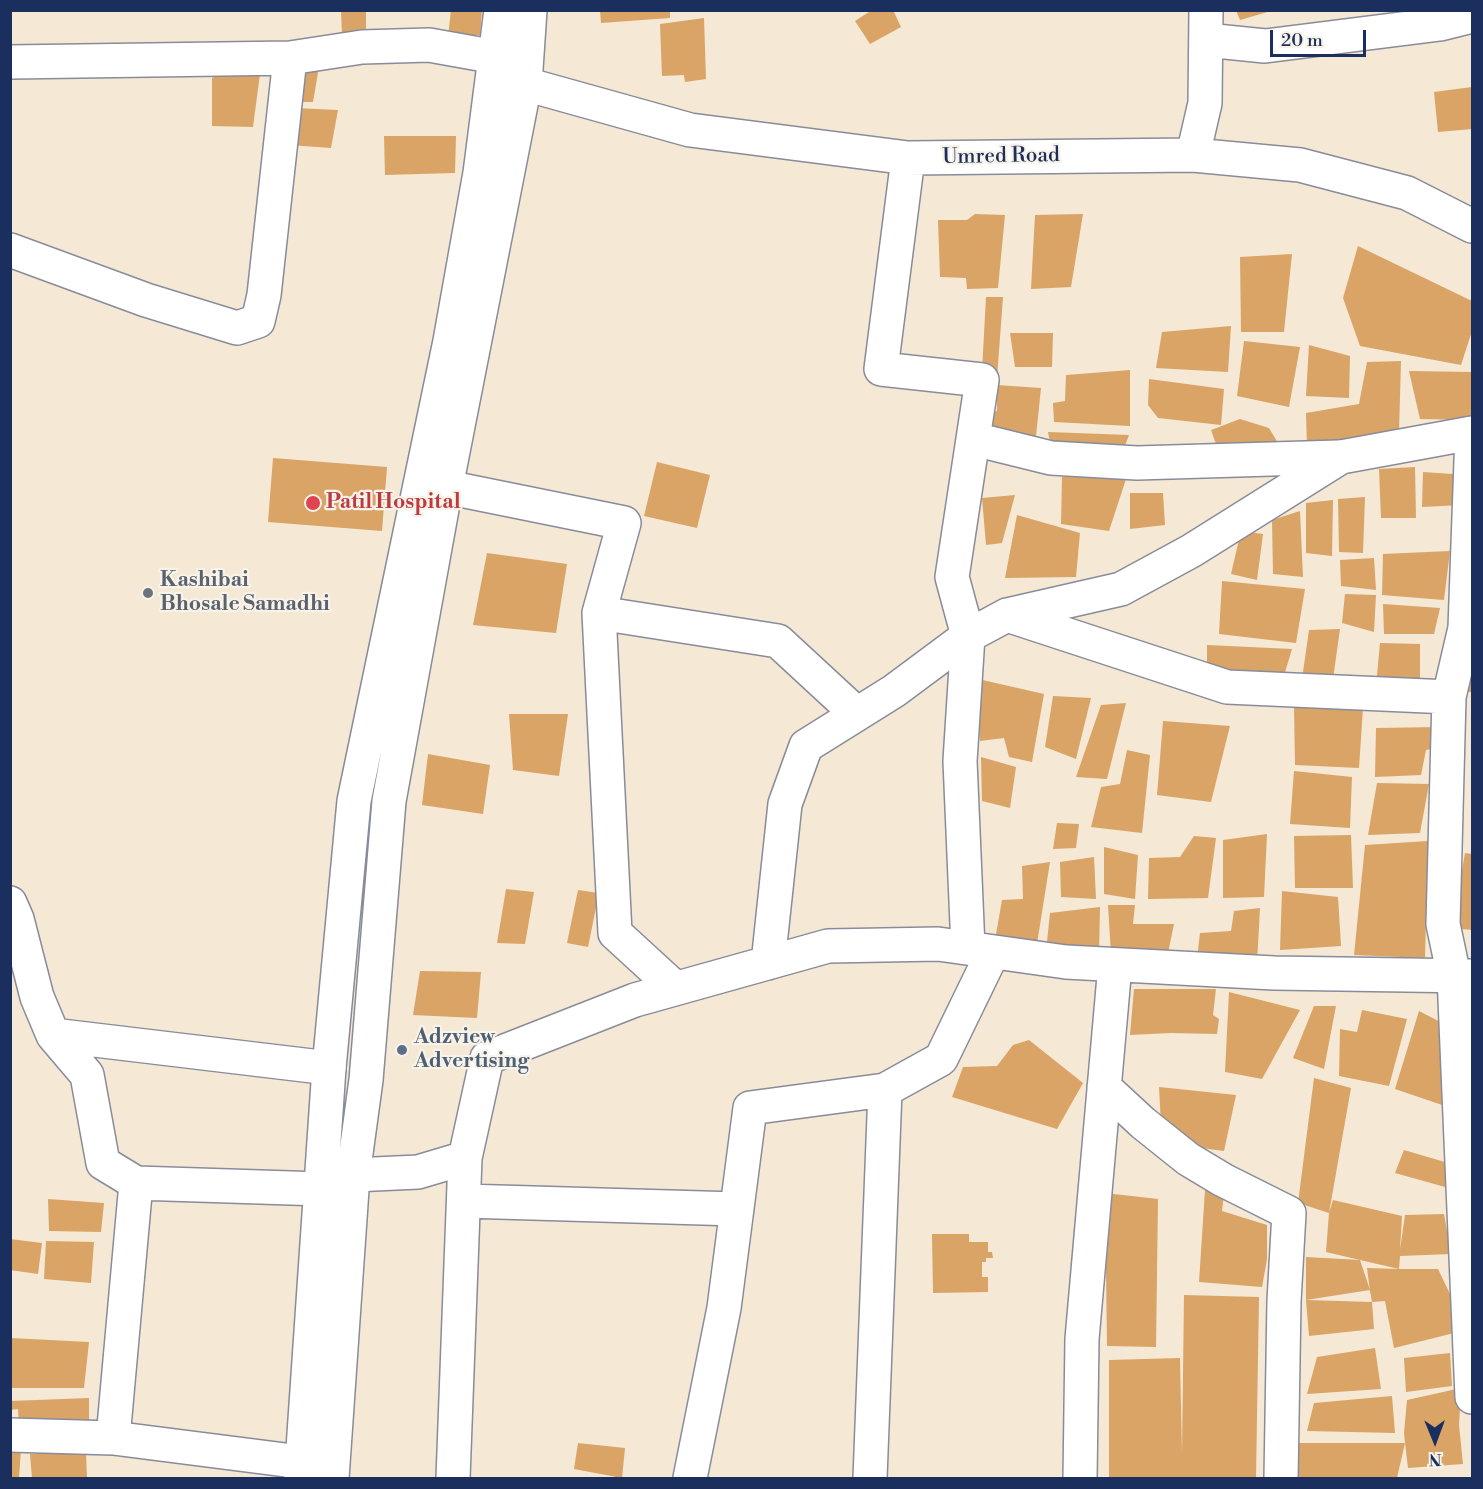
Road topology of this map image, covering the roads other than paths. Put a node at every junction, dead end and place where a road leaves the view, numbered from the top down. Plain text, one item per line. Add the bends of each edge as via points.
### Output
1 (501, 10) edge
2 (530, 10) edge
3 (1473, 16) edge
4 (1206, 25) edge
5 (496, 57) junction
6 (290, 58) junction
7 (10, 62) edge
8 (525, 84) junction
9 (1193, 155) junction
10 (908, 158) junction
11 (1473, 226) edge
12 (10, 250) edge
13 (1472, 433) edge
14 (974, 439) junction
15 (1341, 457) junction
16 (446, 487) junction
17 (599, 613) junction
18 (1007, 615) junction
19 (968, 636) junction
20 (1449, 697) junction
21 (857, 714) junction
22 (10, 903) edge
23 (980, 950) junction
24 (768, 963) junction
25 (1115, 964) junction
26 (1463, 976) edge
27 (675, 988) junction
28 (53, 1035) junction
29 (329, 1068) junction
30 (1104, 1087) junction
31 (885, 1090) junction
32 (465, 1158) junction
33 (353, 1175) junction
34 (136, 1183) junction
35 (322, 1189) junction
36 (464, 1201) junction
37 (737, 1209) junction
38 (1473, 1397) edge
39 (10, 1435) edge
40 (113, 1438) junction
41 (317, 1471) edge
42 (453, 1479) edge
43 (690, 1479) edge
44 (870, 1479) edge
45 (1080, 1479) edge
46 (1281, 1479) edge

1 - 5 street
2 - 8 street
3 - 4 street via 1440,24 1265,46
4 - 9 street via 1205,103
5 - 6 street via 429,45 362,47
5 - 8 street
5 - 29 street via 450,342 354,801
6 - 7 street
6 - 12 street via 258,321 237,328 146,300
8 - 10 street, Umred Road via 690,130
8 - 16 street
9 - 10 street, Umred Road
9 - 11 street, Umred Road via 1311,168 1407,193
10 - 14 street via 881,369 982,380
13 - 15 street
13 - 20 street via 1465,627
14 - 15 street via 1051,458 1137,464
14 - 19 street via 952,577
15 - 18 street via 1191,551 1120,589
16 - 17 street via 624,523
16 - 33 street via 389,801 366,1080
17 - 21 street via 778,641
17 - 27 street via 615,933
18 - 19 street
18 - 20 street via 1227,687
19 - 21 street
19 - 23 street via 960,761
20 - 26 street via 1443,924
21 - 24 street via 806,746 785,804
22 - 28 street
23 - 24 street via 938,944 828,946
23 - 25 street via 1066,962
23 - 31 street via 942,1059
24 - 27 street
25 - 26 street via 1275,973
25 - 30 street
26 - 38 street
27 - 32 street via 487,1058
28 - 29 street
28 - 34 street via 87,1075 104,1163
29 - 35 street
30 - 45 street via 1082,1339
30 - 46 street via 1188,1159 1289,1214
31 - 37 street via 750,1108
31 - 44 street
32 - 33 street via 418,1172
32 - 36 street
33 - 35 street
33 - 41 street
34 - 35 street
34 - 40 street
35 - 41 street
36 - 37 street
36 - 42 street
37 - 43 street via 724,1308
39 - 40 street
40 - 41 street

